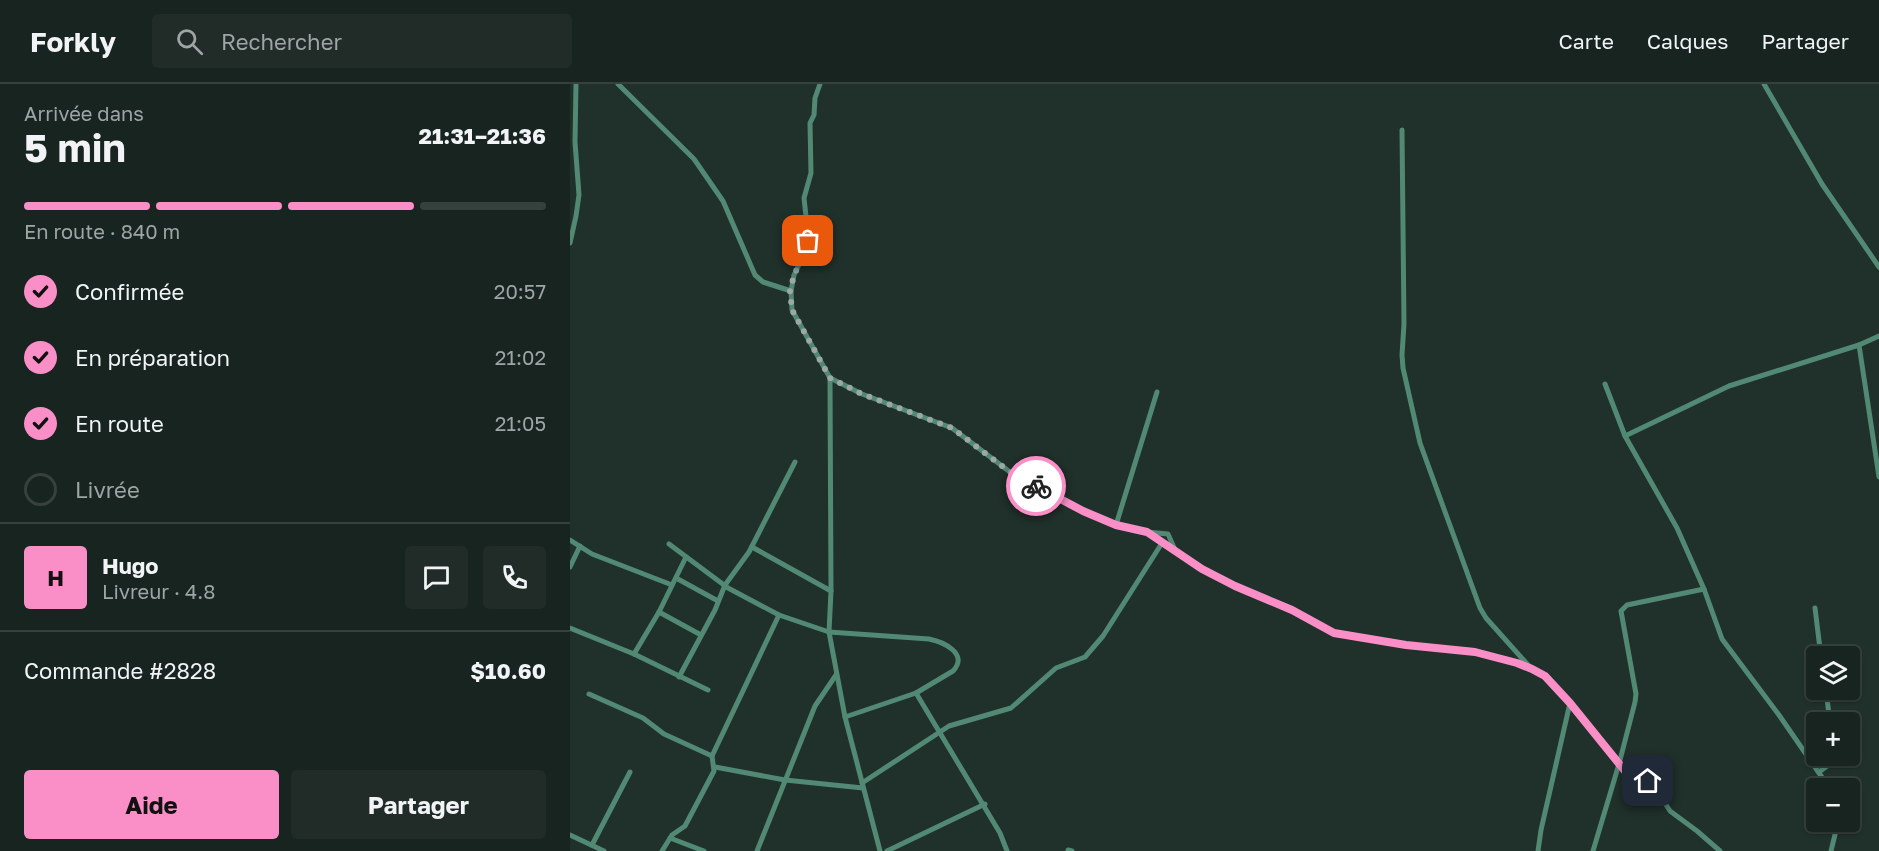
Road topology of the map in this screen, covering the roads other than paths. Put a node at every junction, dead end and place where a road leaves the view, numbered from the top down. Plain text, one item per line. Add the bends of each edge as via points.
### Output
1 (576, 84) edge
2 (618, 84) edge
3 (820, 84) edge
4 (1764, 84) edge
5 (1402, 130) dead end
6 (570, 243) edge
7 (1879, 267) edge
8 (790, 291) junction
9 (1879, 336) edge
10 (1859, 345) junction
11 (830, 378) junction
12 (1605, 384) dead end
13 (1157, 392) dead end
14 (1625, 436) junction
15 (795, 462) dead end
16 (1879, 477) edge
17 (1116, 525) junction
18 (1147, 532) junction
19 (570, 540) edge
20 (1162, 543) junction
21 (669, 544) dead end
22 (580, 546) junction
23 (752, 547) junction
24 (1176, 552) junction
25 (686, 557) junction
26 (570, 567) edge
27 (676, 578) junction
28 (672, 585) junction
29 (725, 585) junction
30 (1704, 589) junction
31 (831, 591) junction
32 (718, 601) junction
33 (1815, 608) dead end
34 (658, 612) junction
35 (779, 615) junction
36 (570, 628) edge
37 (829, 632) junction
38 (701, 635) junction
39 (1820, 646) edge
40 (634, 654) junction
41 (1532, 669) junction
42 (836, 675) junction
43 (679, 677) junction
44 (708, 690) dead end
45 (916, 693) junction
46 (589, 694) dead end
47 (1570, 703) junction
48 (845, 717) junction
49 (939, 732) junction
50 (712, 756) junction
51 (1619, 764) junction
52 (1827, 766) edge
53 (715, 767) junction
54 (630, 772) dead end
55 (1819, 772) junction
56 (1823, 778) edge
57 (785, 780) junction
58 (862, 786) junction
59 (985, 804) junction
60 (1836, 832) edge
61 (570, 835) edge
62 (670, 838) junction
63 (592, 845) junction
64 (604, 851) edge
65 (662, 851) edge
66 (704, 851) edge
67 (756, 851) edge
68 (880, 851) edge
69 (887, 851) edge
70 (1006, 851) edge
71 (1538, 851) edge
72 (1593, 851) edge
73 (1720, 851) edge
74 (1831, 851) edge

1 - 6 street via 579,195
2 - 8 street via 694,159 723,201 755,274 763,282
3 - 8 street via 810,123 811,174 804,198 809,244
4 - 7 street via 1822,184
5 - 41 street via 1402,355 1420,443 1480,609
8 - 11 street via 795,318
9 - 10 street
10 - 14 street via 1729,386
10 - 16 street
11 - 17 street via 952,428 1010,472
11 - 31 street
12 - 14 street
13 - 17 street
14 - 30 street via 1677,528
15 - 23 street
17 - 18 street
18 - 20 street
18 - 24 street via 1168,534
19 - 22 street
20 - 24 street
20 - 49 street via 1103,636 1085,657 1056,668 1011,708 962,721
21 - 25 street
22 - 26 street
22 - 28 street
23 - 29 street
23 - 31 street
24 - 41 street via 1235,586 1339,634 1475,652
25 - 27 street
25 - 29 street
27 - 28 street
27 - 32 street
28 - 34 street
29 - 32 street
29 - 35 street
30 - 51 street via 1627,605 1621,611 1636,694
30 - 55 street via 1722,639
31 - 37 street
32 - 38 street
33 - 39 street
34 - 38 street
34 - 40 street
35 - 37 street
35 - 50 street
36 - 40 street
37 - 42 street
37 - 45 street via 929,639 955,650 957,667
38 - 43 street
40 - 43 street
41 - 47 street via 1545,676
42 - 48 street
42 - 57 street via 815,706
43 - 44 street
45 - 48 street
45 - 49 street
46 - 50 street
47 - 51 street
47 - 71 street
48 - 58 street
49 - 58 street
49 - 59 street
50 - 53 street
51 - 72 street
51 - 73 street via 1633,778 1652,783 1670,811
52 - 55 street
53 - 57 street
53 - 62 street via 685,826
54 - 63 street
55 - 56 street
57 - 58 street
57 - 67 street
58 - 68 street
59 - 69 street
59 - 70 street
60 - 74 street
61 - 63 street
62 - 65 street
62 - 66 street
63 - 64 street

